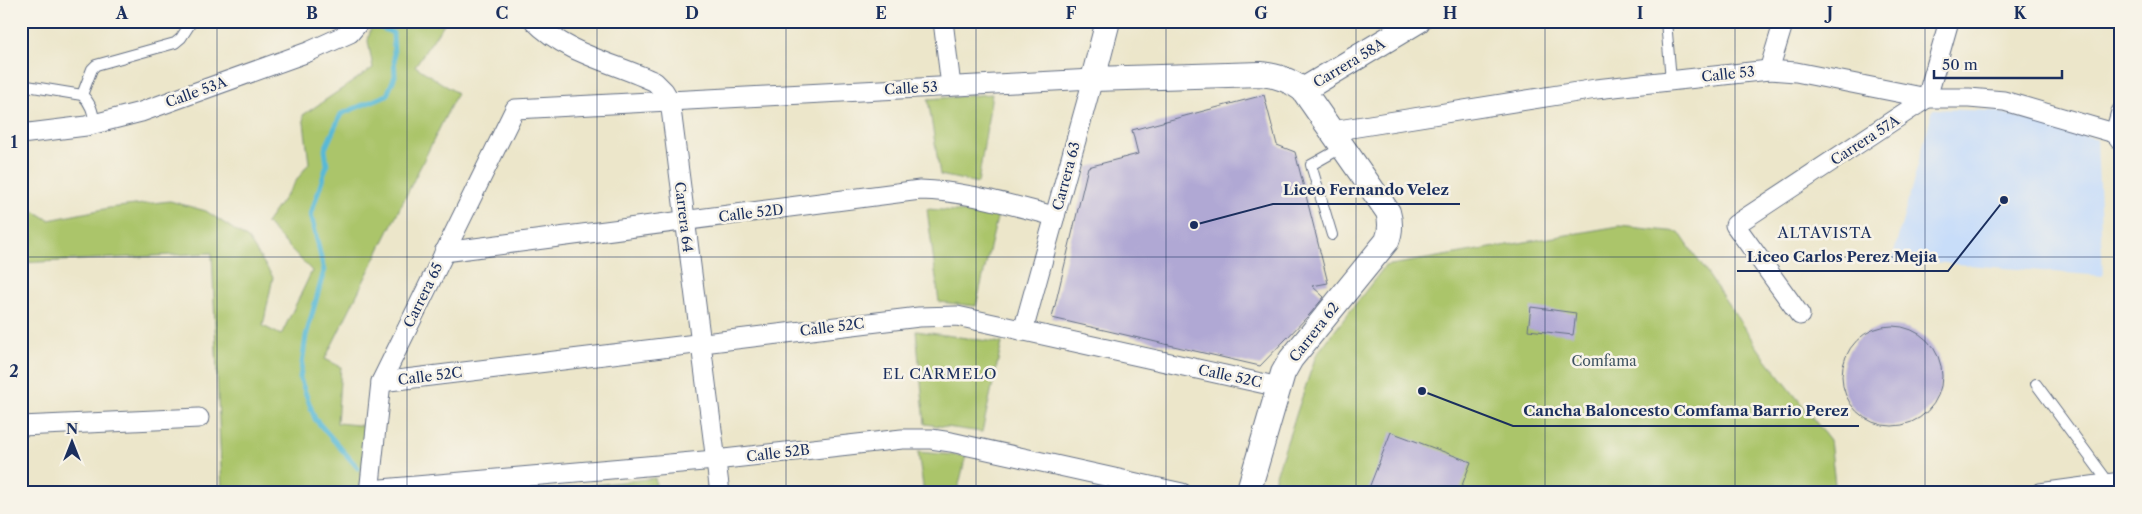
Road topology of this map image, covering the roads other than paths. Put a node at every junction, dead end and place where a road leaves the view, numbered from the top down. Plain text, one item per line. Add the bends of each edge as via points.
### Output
1 (192, 21) edge
2 (360, 21) edge
3 (534, 21) edge
4 (943, 21) edge
5 (1108, 21) edge
6 (1418, 21) edge
7 (1666, 21) edge
8 (1784, 21) edge
9 (1949, 21) edge
10 (1769, 70) junction
11 (1093, 79) junction
12 (1672, 80) junction
13 (21, 85) edge
14 (951, 86) junction
15 (1303, 90) junction
16 (82, 95) junction
17 (1927, 98) junction
18 (670, 100) junction
19 (515, 109) joint
20 (2121, 112) edge
21 (94, 124) junction
22 (21, 134) edge
23 (2119, 136) edge
24 (1337, 139) junction
25 (1055, 216) junction
26 (685, 221) junction
27 (1332, 235) dead end
28 (1387, 241) joint
29 (444, 252) junction
30 (1800, 315) dead end
31 (1023, 331) junction
32 (700, 343) junction
33 (380, 382) junction
34 (2036, 384) dead end
35 (1279, 387) junction
36 (199, 418) dead end
37 (21, 426) edge
38 (715, 460) junction
39 (2115, 482) edge
40 (393, 490) edge
41 (370, 491) edge
42 (720, 493) edge
43 (1182, 493) edge
44 (1248, 493) edge
45 (2040, 493) edge

1 - 16 lane via 174,43 96,65
2 - 21 street, Calle 53A via 350,33 308,52 142,112
3 - 18 street via 568,46 655,82
4 - 14 street
5 - 11 street, Carrera 63
6 - 15 street, Carrera 58A
7 - 12 lane
8 - 10 street
9 - 17 street
10 - 12 street, Calle 53
10 - 17 street, Calle 53 via 1796,72
11 - 14 street, Calle 53
11 - 15 street, Calle 53 via 1261,74 1284,79
11 - 25 street, Carrera 63
12 - 24 street, Calle 53 via 1596,89
13 - 16 lane
14 - 18 street, Calle 53
15 - 24 street, Carrera 58A
16 - 21 lane via 93,112
17 - 23 street, Calle 53 via 2004,101
17 - 30 street, Carrera 57A via 1735,225
18 - 19 street, Calle 53
18 - 26 street, Carrera 64
19 - 29 street, Carrera 65
20 - 23 street
21 - 22 street, Calle 53A
24 - 27 lane via 1312,165
24 - 28 street, Carrera 58A via 1388,212 1390,227
25 - 26 street, Calle 52D via 964,194 920,190
25 - 31 street, Carrera 63
26 - 29 street, Calle 52D
26 - 32 street, Carrera 64
28 - 35 street, Carrera 62 via 1291,359
29 - 33 street, Carrera 65
31 - 32 street, Calle 52C via 957,316 926,316
31 - 35 street, Calle 52C
32 - 33 street, Calle 52C
32 - 38 street, Carrera 64
33 - 41 street, Carrera 65
34 - 39 lane
35 - 44 street, Carrera 62
36 - 37 street
38 - 40 street, Calle 52B
38 - 42 street, Carrera 64
38 - 43 street, Calle 52B via 902,439 931,439
39 - 45 street
40 - 41 street, Calle 52B

